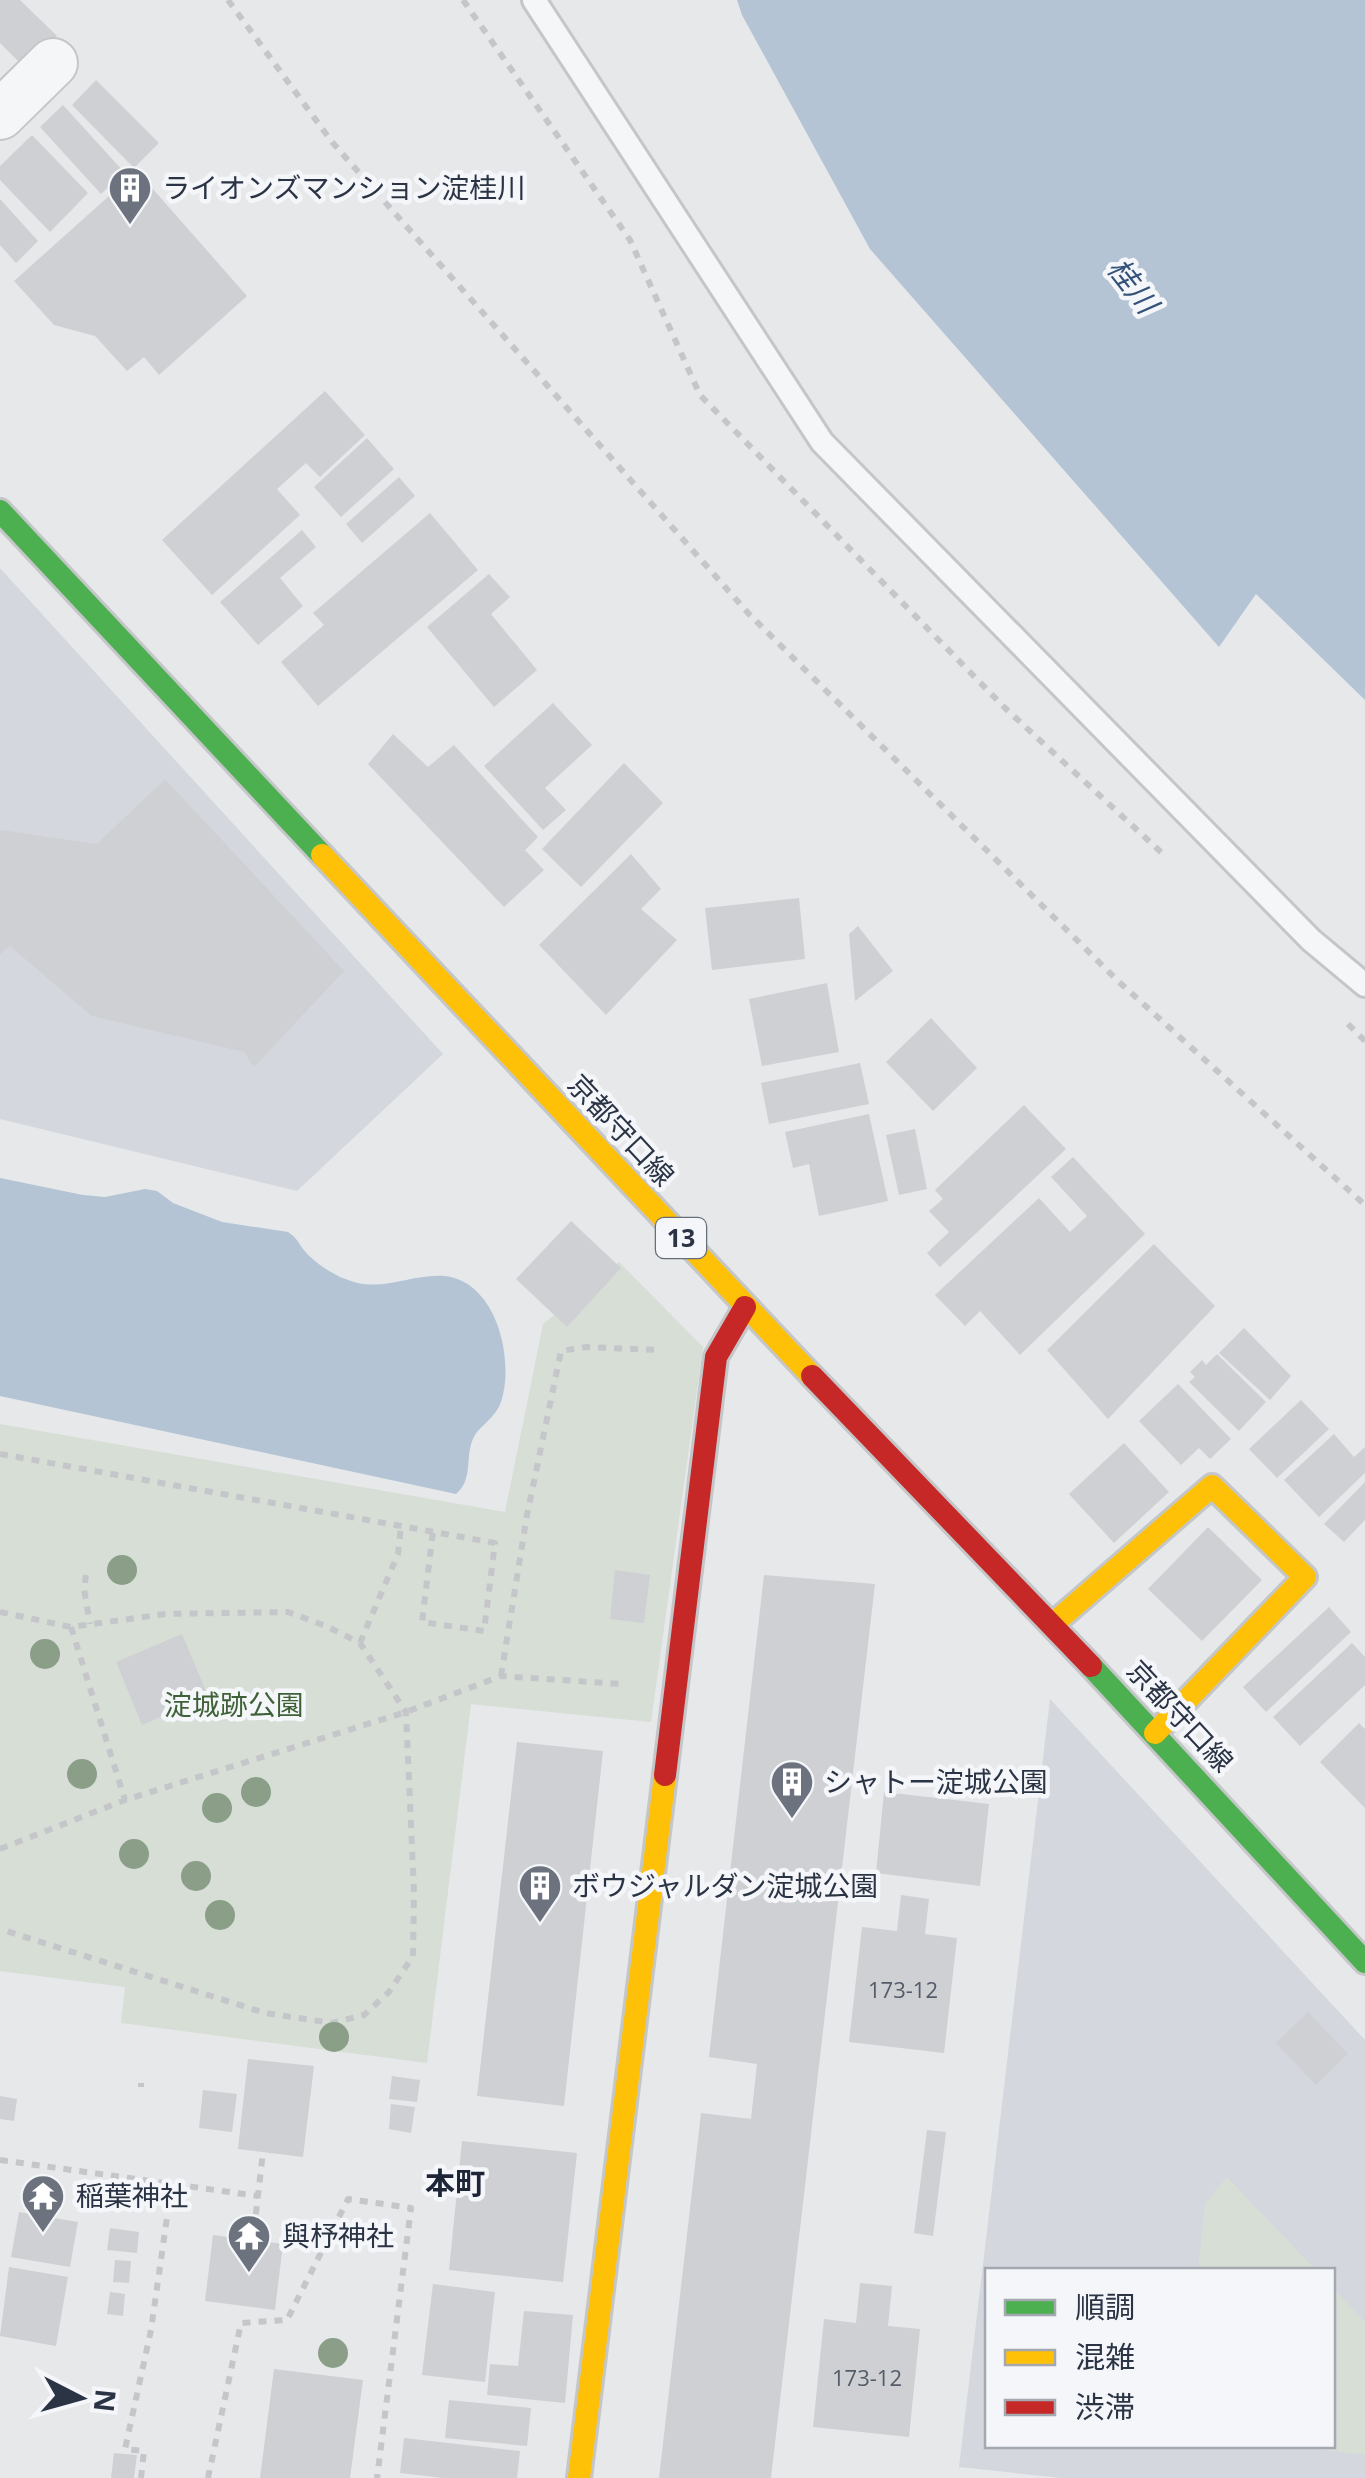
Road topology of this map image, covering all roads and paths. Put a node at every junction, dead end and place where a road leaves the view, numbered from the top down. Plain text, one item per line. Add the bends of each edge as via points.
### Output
1 (228, 0) edge
2 (534, 0) edge
3 (53, 63) dead end
4 (0, 115) edge
5 (0, 512) edge
6 (1365, 985) edge
7 (1365, 1205) edge
8 (745, 1307) junction
9 (716, 1357) junction
10 (0, 1454) edge
11 (400, 1526) junction
12 (432, 1532) junction
13 (86, 1575) dead end
14 (0, 1612) edge
15 (90, 1624) junction
16 (1053, 1624) junction
17 (70, 1627) junction
18 (360, 1644) junction
19 (500, 1676) junction
20 (673, 1691) junction
21 (406, 1712) junction
22 (1155, 1732) junction
23 (125, 1800) junction
24 (0, 1849) edge
25 (0, 1928) edge
26 (1365, 1962) edge
27 (263, 2152) dead end
28 (0, 2160) edge
29 (172, 2182) junction
30 (258, 2196) junction
31 (254, 2230) dead end
32 (141, 2478) edge
33 (208, 2478) edge
34 (378, 2478) edge
35 (579, 2478) edge

1 - 7 path via 332,142 749,614 1118,981
2 - 6 lane via 822,442 1311,940
3 - 4 street
5 - 8 main road, 京都守口線 / 13
8 - 9 main road
8 - 16 main road, 京都守口線 / 13
9 - 19 path via 634,1348 562,1351
9 - 20 main road
10 - 11 path
11 - 12 path
11 - 18 path via 398,1554
12 - 12 path via 496,1543 484,1630 422,1622
13 - 15 path
14 - 17 path
15 - 17 path
15 - 18 path via 165,1614 288,1612
16 - 22 main road, 京都守口線 / 13
16 - 22 main road via 1212,1486 1306,1578
17 - 23 path
18 - 21 path
19 - 20 path
19 - 21 path
20 - 35 main road
21 - 23 path
21 - 25 path via 413,1956 364,2015 332,2022 265,2013
22 - 26 main road, 京都守口線 / 13
23 - 24 path
27 - 30 path
28 - 29 path
29 - 30 path
29 - 32 path via 125,2449 144,2451
30 - 31 path
33 - 34 path via 241,2322 288,2320 348,2199 411,2208

